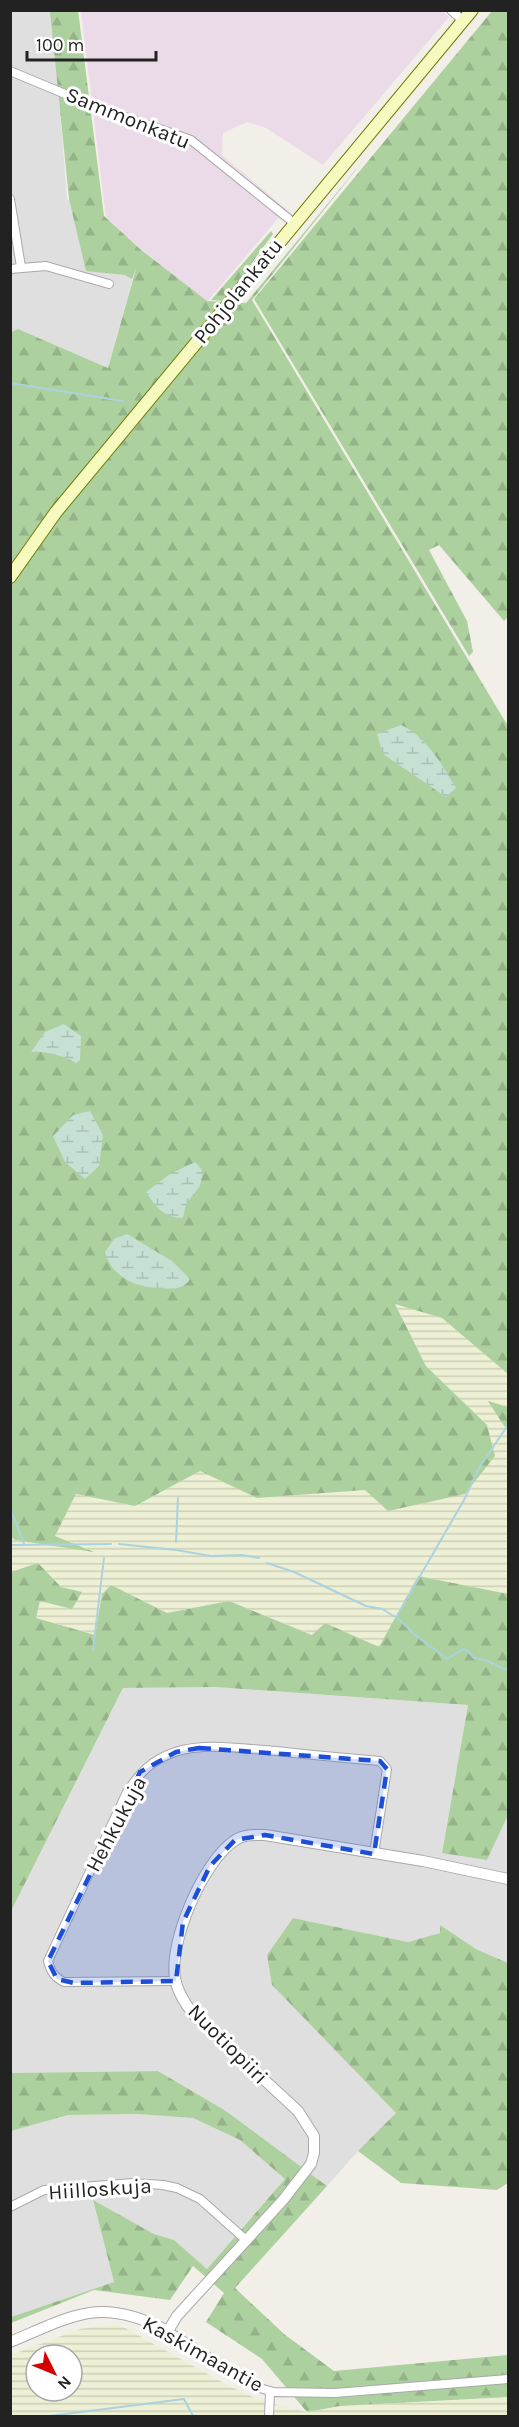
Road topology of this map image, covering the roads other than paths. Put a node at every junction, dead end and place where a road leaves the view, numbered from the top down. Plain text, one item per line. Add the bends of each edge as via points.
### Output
1 (451, 10) edge
2 (472, 10) edge
3 (463, 21) junction
4 (10, 71) edge
5 (10, 199) edge
6 (294, 223) junction
7 (21, 267) junction
8 (10, 269) edge
9 (109, 284) dead end
10 (10, 577) edge
11 (374, 1854) junction
12 (508, 1879) edge
13 (176, 1981) junction
14 (10, 2207) edge
15 (246, 2240) junction
16 (168, 2331) junction
17 (10, 2342) edge
18 (508, 2379) edge
19 (270, 2391) junction
20 (269, 2416) edge

1 - 3 street
2 - 3 main road, Pohjolankatu
3 - 6 main road, Pohjolankatu
4 - 6 street, Sammonkatu via 191,140
5 - 7 street
6 - 10 main road, Pohjolankatu via 56,512
7 - 8 street
7 - 9 street via 46,266
11 - 12 street, Nuotiopiiri
11 - 13 street, Nuotiopiiri via 265,1835 235,1840 210,1866 183,1922 176,1949
11 - 13 street, Hehkukuja via 387,1769 380,1761 241,1748 199,1748 156,1761 141,1772 127,1792 48,1961 57,1979 64,1982
13 - 15 street, Nuotiopiiri via 194,2015 298,2110 314,2136 314,2152 305,2174
14 - 15 street, Hiilloskuja via 44,2190 133,2183 163,2185 200,2199
15 - 16 street, Nuotiopiiri
16 - 17 street, Kaskimaantie via 127,2314 87,2312
16 - 19 street, Kaskimaantie via 238,2376
18 - 19 street, Kaskimaantie via 335,2393
19 - 20 street

